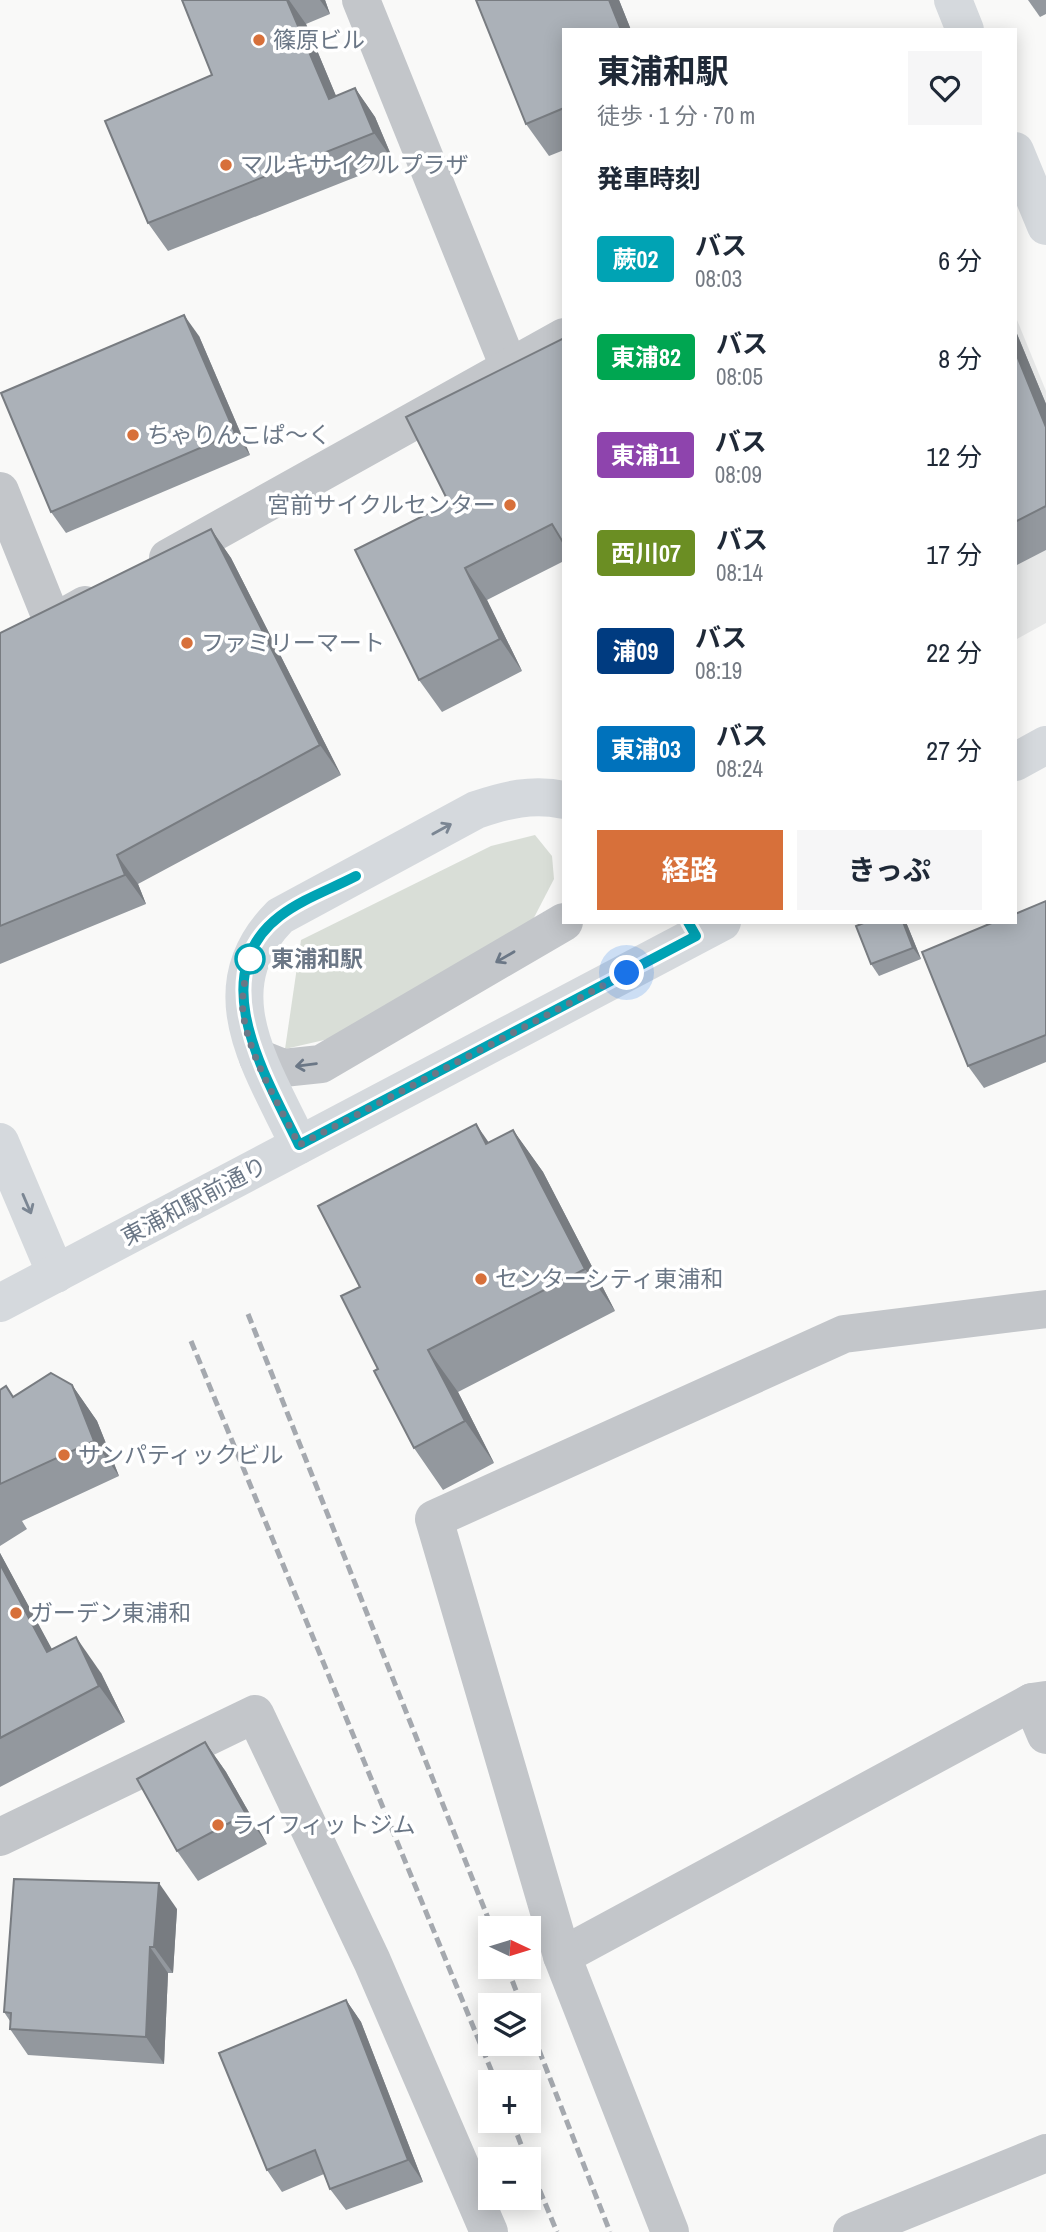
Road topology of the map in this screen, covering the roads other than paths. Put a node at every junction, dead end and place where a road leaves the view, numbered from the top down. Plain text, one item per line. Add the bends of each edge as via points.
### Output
1 (360, 0) edge
2 (953, 0) edge
3 (964, 28) edge
4 (1017, 156) edge
5 (1046, 226) edge
6 (562, 338) edge
7 (509, 367) junction
8 (0, 491) edge
9 (1046, 745) edge
10 (1017, 761) edge
11 (562, 799) edge
12 (562, 923) edge
13 (702, 927) edge
14 (258, 1058) junction
15 (0, 1142) edge
16 (299, 1145) junction
17 (56, 1274) junction
18 (0, 1303) edge
19 (1046, 1309) edge
20 (1041, 1712) edge
21 (0, 1838) edge
22 (562, 1956) junction
23 (1046, 2153) edge
24 (489, 2232) edge
25 (670, 2232) edge
26 (852, 2232) edge

1 - 7 street
2 - 3 street
4 - 5 street
6 - 7 street
7 - 8 street via 53,623
9 - 10 street
14 -> 11 street via 244,1018 244,978 254,948 280,916 476,810 509,799
12 -> 14 street via 320,1064 283,1068
13 - 16 street, 東浦和駅前通り
14 - 16 street
15 -> 17 street
16 - 17 street, 東浦和駅前通り
17 - 18 street, 東浦和駅前通り
19 - 22 street via 844,1334 434,1518
20 - 22 street
21 - 24 street via 255,1714 372,1961
22 - 25 street
23 - 26 street

